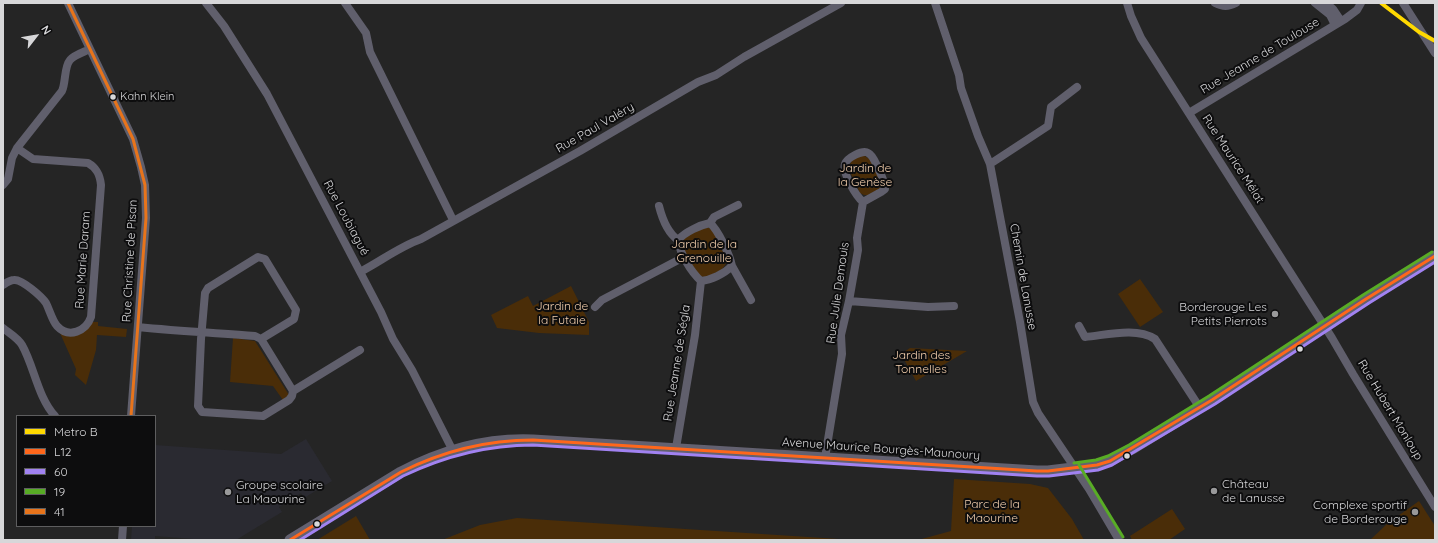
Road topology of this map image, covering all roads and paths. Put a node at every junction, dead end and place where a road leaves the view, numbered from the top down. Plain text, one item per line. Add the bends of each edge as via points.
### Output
1 (68, 3) edge
2 (206, 3) edge
3 (345, 3) edge
4 (841, 3) edge
5 (935, 3) edge
6 (1127, 3) edge
7 (1215, 3) edge
8 (1236, 3) edge
9 (1315, 3) edge
10 (1326, 3) edge
11 (1361, 3) edge
12 (1403, 3) edge
13 (1338, 23) junction
14 (90, 49) junction
15 (1435, 53) edge
16 (1076, 87) dead end
17 (1189, 113) junction
18 (17, 148) junction
19 (990, 164) junction
20 (3, 185) edge
21 (863, 202) junction
22 (738, 205) dead end
23 (659, 206) dead end
24 (453, 220) junction
25 (710, 223) junction
26 (678, 240) junction
27 (1435, 256) edge
28 (684, 257) junction
29 (732, 266) junction
30 (360, 272) junction
31 (700, 282) junction
32 (3, 285) edge
33 (751, 300) dead end
34 (849, 301) junction
35 (954, 306) dead end
36 (595, 307) dead end
37 (1078, 326) dead end
38 (1325, 326) junction
39 (138, 327) junction
40 (3, 328) edge
41 (202, 332) junction
42 (261, 339) junction
43 (360, 350) dead end
44 (292, 393) junction
45 (1200, 408) junction
46 (53, 415) edge
47 (131, 415) edge
48 (676, 448) junction
49 (453, 451) junction
50 (825, 458) junction
51 (1075, 468) junction
52 (1435, 507) edge
53 (123, 527) edge
54 (122, 540) edge
55 (290, 540) edge
56 (1119, 540) edge

1 - 14 street, Rue Christine de Pisan
2 - 30 street, Rue Loubiagué via 268,94
3 - 24 street via 366,33 370,52
4 - 24 street, Rue Paul Valéry
5 - 19 street, Chemin de Lanusse via 961,88
6 - 17 street, Rue Maurice Mélat via 1141,38
7 - 8 street via 1227,7
9 - 13 street
10 - 13 street via 1333,9
11 - 13 street, Rue Jeanne de Toulouse via 1357,10
12 - 15 street
13 - 17 street, Rue Jeanne de Toulouse
14 - 18 street via 71,59 62,91
14 - 39 street, Rue Christine de Pisan via 133,139 141,167 146,218
16 - 19 street via 1051,107 1048,126
17 - 38 street, Rue Maurice Mélat
18 - 20 street via 12,158 8,179
18 - 32 street, Rue Marie Daram via 33,159 88,163 98,172 100,185 90,321 85,328 76,332 62,329 55,323 41,297 22,282 13,280
19 - 51 street, Chemin de Lanusse via 1033,402
21 - 21 street via 885,189 885,182 868,152 848,159 844,171 858,198
21 - 34 street, Rue Julie Demouis
22 - 25 street via 714,217
23 - 26 street via 672,236
24 - 30 street, Rue Paul Valéry
25 - 26 street via 681,236
25 - 29 street via 714,226
26 - 28 street
27 - 38 street, Avenue Maurice Bourgès-Maunoury
28 - 31 street
28 - 36 street via 602,300
29 - 31 street
29 - 33 street
30 - 49 street, Rue Loubiagué
31 - 48 street, Rue Jeanne de Ségla via 695,335
34 - 35 street via 928,307
34 - 50 street, Rue Julie Demouis via 841,335 842,354
37 - 45 street via 1086,337 1134,332 1155,339
38 - 45 street, Avenue Maurice Bourgès-Maunoury
38 - 52 street, Rue Hubert Monloup
39 - 41 street
39 - 47 street, Rue Christine de Pisan
40 - 46 street via 21,343
41 - 42 street via 255,336
41 - 42 street via 205,293 208,288 258,257 265,259 296,310 294,320
41 - 44 street via 198,406 202,412 263,416 289,400
42 - 44 street
43 - 44 street
45 - 51 street, Avenue Maurice Bourgès-Maunoury via 1110,461
48 - 49 street, Avenue Maurice Bourgès-Maunoury via 525,440 501,441
48 - 50 street, Avenue Maurice Bourgès-Maunoury
49 - 55 street, Avenue Maurice Bourgès-Maunoury via 420,462 401,472
50 - 51 street, Avenue Maurice Bourgès-Maunoury via 1037,472
51 - 56 street, Chemin de Lanusse
53 - 54 street

